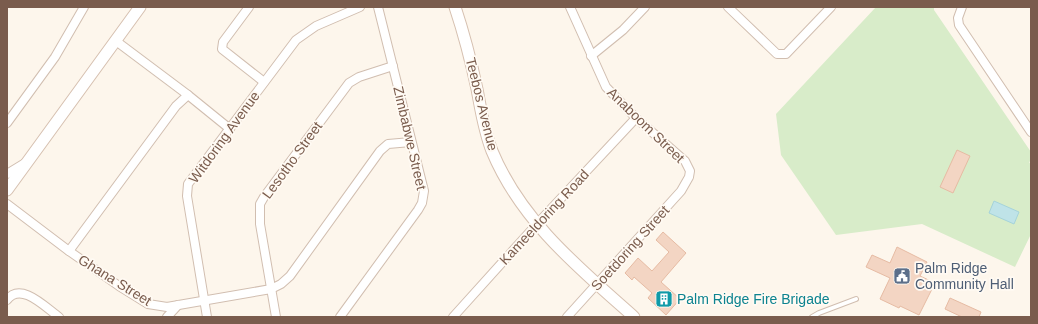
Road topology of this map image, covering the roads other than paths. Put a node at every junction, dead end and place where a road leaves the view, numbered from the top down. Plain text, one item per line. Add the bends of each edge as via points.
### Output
1 (84, 7) edge
2 (140, 7) edge
3 (248, 7) edge
4 (360, 7) edge
5 (378, 7) edge
6 (455, 7) edge
7 (570, 7) edge
8 (645, 7) edge
9 (729, 7) edge
10 (831, 7) edge
11 (961, 8) edge
12 (116, 41) junction
13 (591, 56) junction
14 (393, 66) junction
15 (264, 82) junction
16 (188, 95) junction
17 (636, 118) junction
18 (7, 123) edge
19 (230, 129) junction
20 (1031, 132) edge
21 (411, 142) junction
22 (28, 162) junction
23 (7, 174) edge
24 (689, 177) joint
25 (7, 190) edge
26 (7, 204) edge
27 (536, 225) junction
28 (69, 252) junction
29 (597, 284) junction
30 (271, 289) junction
31 (856, 299) dead end
32 (7, 300) edge
33 (204, 300) junction
34 (178, 305) junction
35 (59, 317) edge
36 (167, 317) edge
37 (206, 317) edge
38 (276, 317) edge
39 (340, 317) edge
40 (453, 317) edge
41 (567, 317) edge
42 (634, 317) edge
43 (812, 317) edge

1 - 18 street via 55,57
2 - 12 street
3 - 15 street via 223,42 222,49
4 - 15 street, Witdoring Avenue via 316,26 300,36
5 - 14 street, Zimbabwe Street
6 - 27 street, Teebos Avenue via 492,150 505,179
7 - 13 street, Anaboom Street
8 - 13 street via 624,30
9 - 10 street via 777,54 782,55 786,54
11 - 20 street via 959,25
12 - 16 street
12 - 22 street
13 - 17 street, Anaboom Street via 606,87
14 - 21 street, Zimbabwe Street
14 - 30 street, Lesotho Street via 348,83 264,197 259,213
15 - 19 street, Witdoring Avenue
16 - 19 street
16 - 28 street, Ghana Street via 176,106
17 - 24 street, Anaboom Street via 685,161 689,167
17 - 27 street, Kameeldoring Road
19 - 33 street, Witdoring Avenue via 191,179 187,190
21 - 30 street, Ghana Street via 388,144 384,147 290,276
21 - 39 street, Zimbabwe Street via 424,191 422,203
22 - 23 street
22 - 25 street
24 - 29 street, Soetdoring Street via 682,191
26 - 28 street
27 - 29 street, Teebos Avenue
27 - 40 street, Kameeldoring Road
28 - 34 street, Ghana Street via 148,304 160,307
29 - 41 street, Soetdoring Street
29 - 42 street, Teebos Avenue
30 - 33 street, Ghana Street
30 - 38 street, Lesotho Street
31 - 43 lane
32 - 35 street via 13,294 24,293
33 - 34 street, Ghana Street
33 - 37 street, Witdoring Avenue
34 - 36 street

